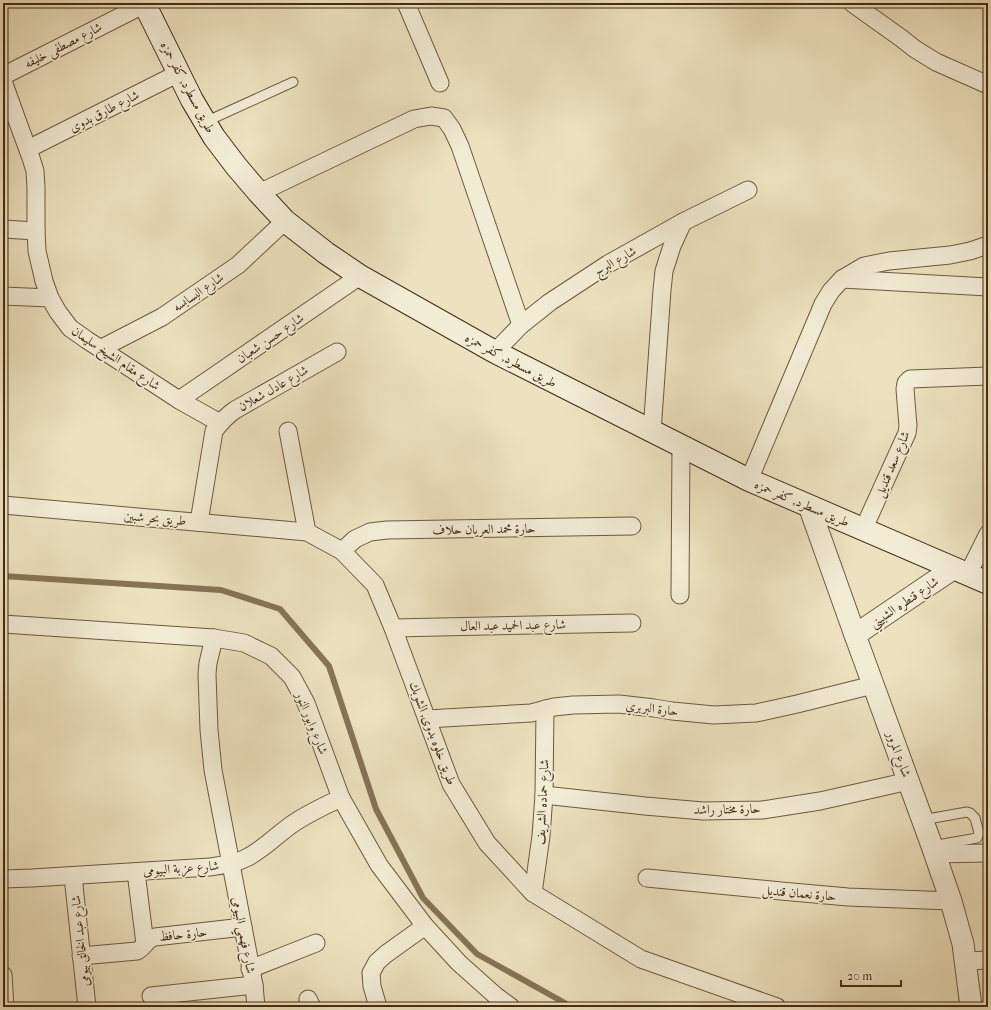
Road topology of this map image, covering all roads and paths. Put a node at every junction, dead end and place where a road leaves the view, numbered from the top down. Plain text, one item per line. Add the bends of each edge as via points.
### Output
1 (406, 3) edge
2 (852, 3) edge
3 (144, 4) edge
4 (179, 73) junction
5 (3, 76) edge
6 (3, 81) edge
7 (293, 82) dead end
8 (440, 83) dead end
9 (988, 85) edge
10 (10, 120) edge
11 (205, 122) junction
12 (28, 149) junction
13 (748, 190) dead end
14 (259, 193) junction
15 (285, 221) junction
16 (683, 222) junction
17 (3, 229) edge
18 (36, 231) junction
19 (988, 245) edge
20 (360, 276) junction
21 (842, 279) junction
22 (988, 287) edge
23 (3, 296) edge
24 (50, 298) junction
25 (521, 324) junction
26 (102, 348) junction
27 (337, 352) dead end
28 (495, 352) junction
29 (988, 376) edge
30 (179, 400) junction
31 (217, 427) junction
32 (288, 431) dead end
33 (652, 432) junction
34 (681, 446) junction
35 (749, 480) junction
36 (3, 505) edge
37 (809, 506) junction
38 (199, 522) junction
39 (632, 526) dead end
40 (864, 530) junction
41 (307, 532) junction
42 (988, 534) edge
43 (342, 551) junction
44 (961, 571) junction
45 (988, 583) edge
46 (680, 595) dead end
47 (632, 623) dead end
48 (3, 624) edge
49 (393, 628) junction
50 (855, 635) junction
51 (214, 638) junction
52 (873, 685) junction
53 (545, 710) junction
54 (427, 720) junction
55 (909, 781) junction
56 (544, 796) junction
57 (341, 798) junction
58 (922, 820) junction
59 (934, 850) junction
60 (988, 853) edge
61 (231, 864) junction
62 (136, 872) junction
63 (72, 876) junction
64 (648, 878) dead end
65 (3, 879) edge
66 (533, 893) junction
67 (951, 901) junction
68 (425, 926) junction
69 (243, 928) junction
70 (316, 943) dead end
71 (145, 944) junction
72 (81, 956) junction
73 (988, 960) edge
74 (965, 961) junction
75 (3, 975) edge
76 (252, 977) junction
77 (151, 996) dead end
78 (5, 1007) edge
79 (87, 1007) edge
80 (256, 1007) edge
81 (378, 1007) edge
82 (511, 1007) edge
83 (777, 1007) edge
84 (971, 1007) edge

1 - 8 street
2 - 9 street via 936,62
3 - 4 main road, طريق مسطرد, كفر حمزه
3 - 5 street, شارع مصطفى خليفه
4 - 11 main road, طريق مسطرد, كفر حمزه
4 - 12 street, شارع طارق بدوى
6 - 10 street, شارع مقام الشيخ سليمان
7 - 11 lane
10 - 12 street, شارع مقام الشيخ سليمان
11 - 14 main road, طريق مسطرد, كفر حمزه
12 - 18 street, شارع مقام الشيخ سليمان via 36,188
13 - 16 street, شارع البرج
14 - 15 main road, طريق مسطرد, كفر حمزه
14 - 25 street via 414,119 431,116 444,118 460,146
15 - 20 main road, طريق مسطرد, كفر حمزه
15 - 26 street, شارع البسابسه via 238,265 162,317
16 - 25 street, شارع البرج via 608,264
16 - 33 street via 664,271
17 - 18 street
18 - 24 street, شارع مقام الشيخ سليمان via 37,251
19 - 21 street via 950,255 864,266
20 - 28 main road, طريق مسطرد, كفر حمزه
20 - 30 street, شارع حسن شعبان
21 - 22 street
21 - 35 street via 823,304
23 - 24 street
24 - 26 street, شارع مقام الشيخ سليمان via 70,328
25 - 28 street, شارع البرج
26 - 30 street, شارع مقام الشيخ سليمان
27 - 31 street, شارع عادل شعلان via 235,410
28 - 33 main road, طريق مسطرد, كفر حمزه
29 - 40 street, شارع سعد قنديل via 910,379 906,383 907,434
30 - 31 street, شارع مقام الشيخ سليمان
31 - 38 street
32 - 41 street
33 - 34 main road, طريق مسطرد, كفر حمزه
34 - 35 main road, طريق مسطرد, كفر حمزه
34 - 46 street
35 - 37 main road, طريق مسطرد, كفر حمزه
36 - 38 street, طريق بحر شبين
37 - 40 main road, طريق مسطرد, كفر حمزه
37 - 50 street, شارع المرور
38 - 41 street, طريق بحر شبين
39 - 43 street, حارة محمد العريان حلاف via 387,530 370,532 355,539
40 - 44 main road, طريق مسطرد, كفر حمزه
41 - 43 street, طريق خلوه بدوى, الشوبك
42 - 44 street
43 - 49 street, طريق خلوه بدوى, الشوبك via 375,585
44 - 45 main road, طريق مسطرد, كفر حمزه
44 - 50 street, شارع قنطره الشبيني
47 - 49 street, شارع عبد الحميد عبد العال
48 - 51 street, شارع وابور النور
49 - 54 street, طريق خلوه بدوى, الشوبك
50 - 52 street, شارع المرور
51 - 57 street, شارع وابور النور via 244,643 271,656 292,677 306,703
51 - 61 street, شارع فهمي البيومى via 207,674 209,730
52 - 53 street, حارة البربري via 756,713 714,715 619,704 573,705
52 - 55 street, شارع المرور
53 - 54 street, حارة البربري
53 - 56 street, شارع حماده الشريف
54 - 66 street, طريق خلوه بدوى, الشوبك via 451,784 487,843
55 - 56 street, حارة مختار راشد via 762,810 703,811
55 - 58 street, شارع المرور
56 - 66 street, شارع حماده الشريف
57 - 61 street, شارع عزبة البيومى via 297,821 260,850
57 - 68 street, شارع وابور النور via 379,865
58 - 59 street, شارع المرور
58 - 59 lane via 967,812 975,818 978,838
59 - 60 street
59 - 67 street, شارع المرور
61 - 62 street, شارع عزبة البيومى
61 - 69 street, شارع فهمي البيومى
62 - 63 street, شارع عزبة البيومى
62 - 71 street
63 - 65 street, شارع عزبة البيومى
63 - 72 street, شارع عبد الخالق بيومى
64 - 67 street, حارة نعمان قنديل via 781,892
66 - 83 street, طريق خلوه بدوى, الشوبك via 641,959
67 - 74 street, شارع المرور
68 - 81 street via 376,962 371,973
68 - 82 street, شارع وابور النور via 459,963
69 - 71 street, حارة حافظ via 155,937
69 - 76 street, شارع فهمي البيومى
70 - 76 street
71 - 72 street, حارة حافظ via 137,951
72 - 79 street, شارع عبد الخالق بيومى
73 - 74 street
74 - 84 street, شارع المرور
75 - 78 street
76 - 77 street
76 - 80 street, شارع فهمي البيومى

